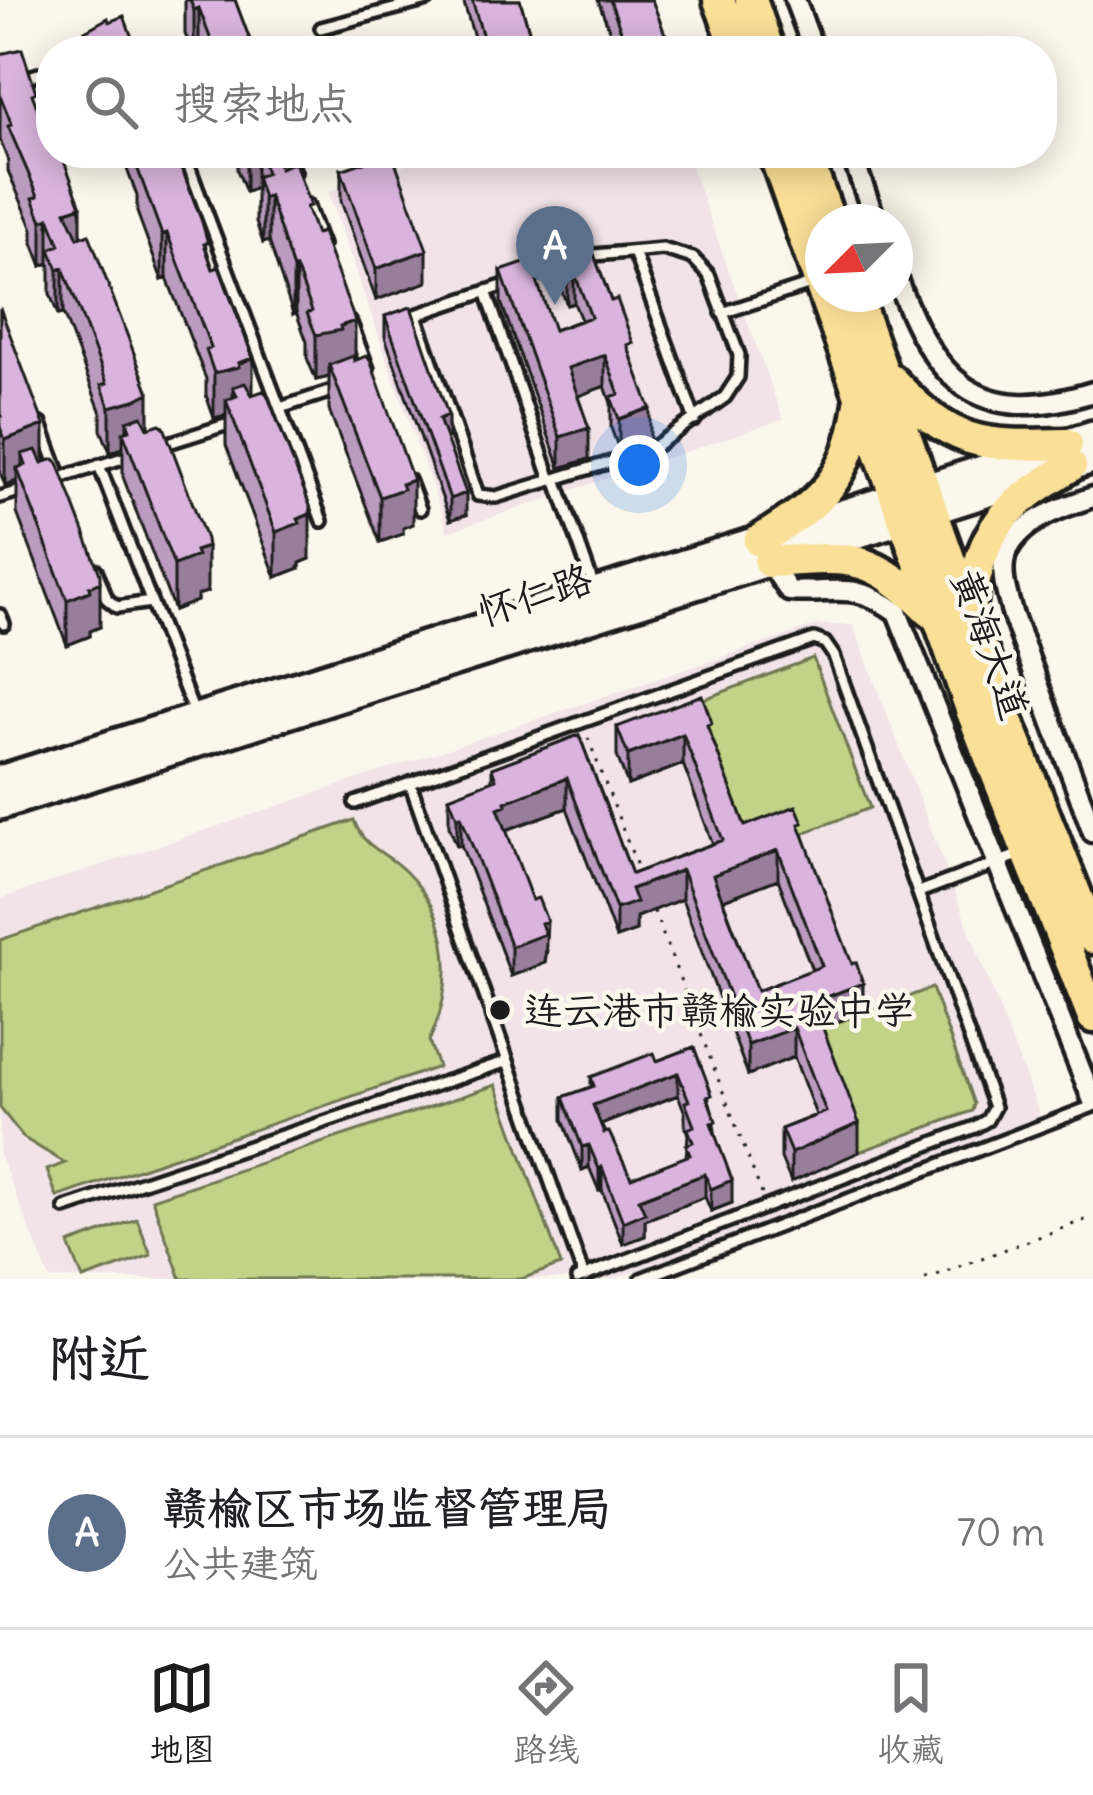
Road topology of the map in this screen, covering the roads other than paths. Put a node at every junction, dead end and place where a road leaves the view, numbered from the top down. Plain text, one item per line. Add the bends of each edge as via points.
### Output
1 (428, 0) edge
2 (719, 0) edge
3 (751, 0) edge
4 (795, 0) edge
5 (321, 28) dead end
6 (732, 36) edge
7 (764, 36) edge
8 (808, 36) edge
9 (36, 75) edge
10 (0, 86) edge
11 (190, 168) edge
12 (294, 168) edge
13 (779, 168) edge
14 (811, 168) edge
15 (856, 168) edge
16 (824, 204) edge
17 (869, 204) edge
18 (805, 241) edge
19 (634, 252) junction
20 (326, 256) edge
21 (486, 291) junction
22 (805, 293) edge
23 (830, 312) edge
24 (862, 312) edge
25 (911, 312) edge
26 (722, 313) junction
27 (349, 317) edge
28 (883, 371) junction
29 (371, 379) edge
30 (349, 386) edge
31 (1093, 392) edge
32 (861, 397) junction
33 (280, 408) junction
34 (38, 418) edge
35 (694, 420) junction
36 (1081, 451) edge
37 (99, 465) junction
38 (404, 466) edge
39 (61, 478) junction
40 (553, 479) junction
41 (0, 497) edge
42 (1093, 497) edge
43 (69, 498) edge
44 (914, 504) junction
45 (420, 509) dead end
46 (322, 521) dead end
47 (764, 552) junction
48 (92, 559) edge
49 (596, 592) junction
50 (152, 602) junction
51 (954, 617) junction
52 (196, 718) junction
53 (0, 780) edge
54 (410, 783) junction
55 (355, 803) dead end
56 (0, 805) edge
57 (1093, 832) edge
58 (1012, 857) junction
59 (919, 892) junction
60 (1093, 938) edge
61 (1093, 1017) edge
62 (508, 1061) junction
63 (1093, 1104) edge
64 (65, 1208) dead end
65 (580, 1278) edge
66 (641, 1279) edge

1 - 5 lane
2 - 6 main road
3 - 7 main road
4 - 8 street
9 - 10 lane
11 - 33 lane
12 - 20 lane
13 - 18 main road, 黄海大道
14 - 16 main road
15 - 17 street
19 - 21 lane via 594,255
19 - 26 lane via 693,258 710,275
19 - 35 lane
21 - 40 lane
21 - 40 lane via 416,315 454,428 478,495
22 - 26 lane
23 - 32 main road, 黄海大道
24 - 28 main road, 黄海大道
25 - 31 street via 934,360 969,391 1025,406
26 - 35 lane via 739,355 738,377
27 - 29 lane
28 - 36 main road via 921,411 970,440
28 - 44 main road, 黄海大道
30 - 33 lane
32 - 44 main road, 黄海大道
32 - 47 main road via 836,482
33 - 37 lane
33 - 46 lane
34 - 39 lane
35 - 40 lane via 650,450
36 - 44 main road, 怀仁路
36 - 51 main road via 994,527
37 - 39 lane
37 - 50 lane
38 - 45 lane
39 - 41 lane
39 - 43 lane
40 - 49 lane
42 - 57 street via 1029,526 1005,555 1004,581
44 - 47 main road, 怀仁路
44 - 51 main road, 黄海大道
47 - 49 main road, 怀仁路
47 - 51 main road via 880,568
47 - 56 main road, 怀仁路
47 - 58 street via 789,591 852,590 897,612
48 - 50 lane via 117,607
49 - 52 main road, 怀仁路
50 - 52 lane
51 - 58 main road, 黄海大道
51 - 60 main road, 黄海大道
52 - 53 main road, 怀仁路
54 - 55 lane
54 - 59 lane via 814,639 834,656
54 - 62 lane
58 - 59 lane
58 - 61 main road, 黄海大道
58 - 63 street
59 - 65 lane via 994,1108 987,1120
62 - 64 lane
62 - 65 lane
63 - 66 lane

